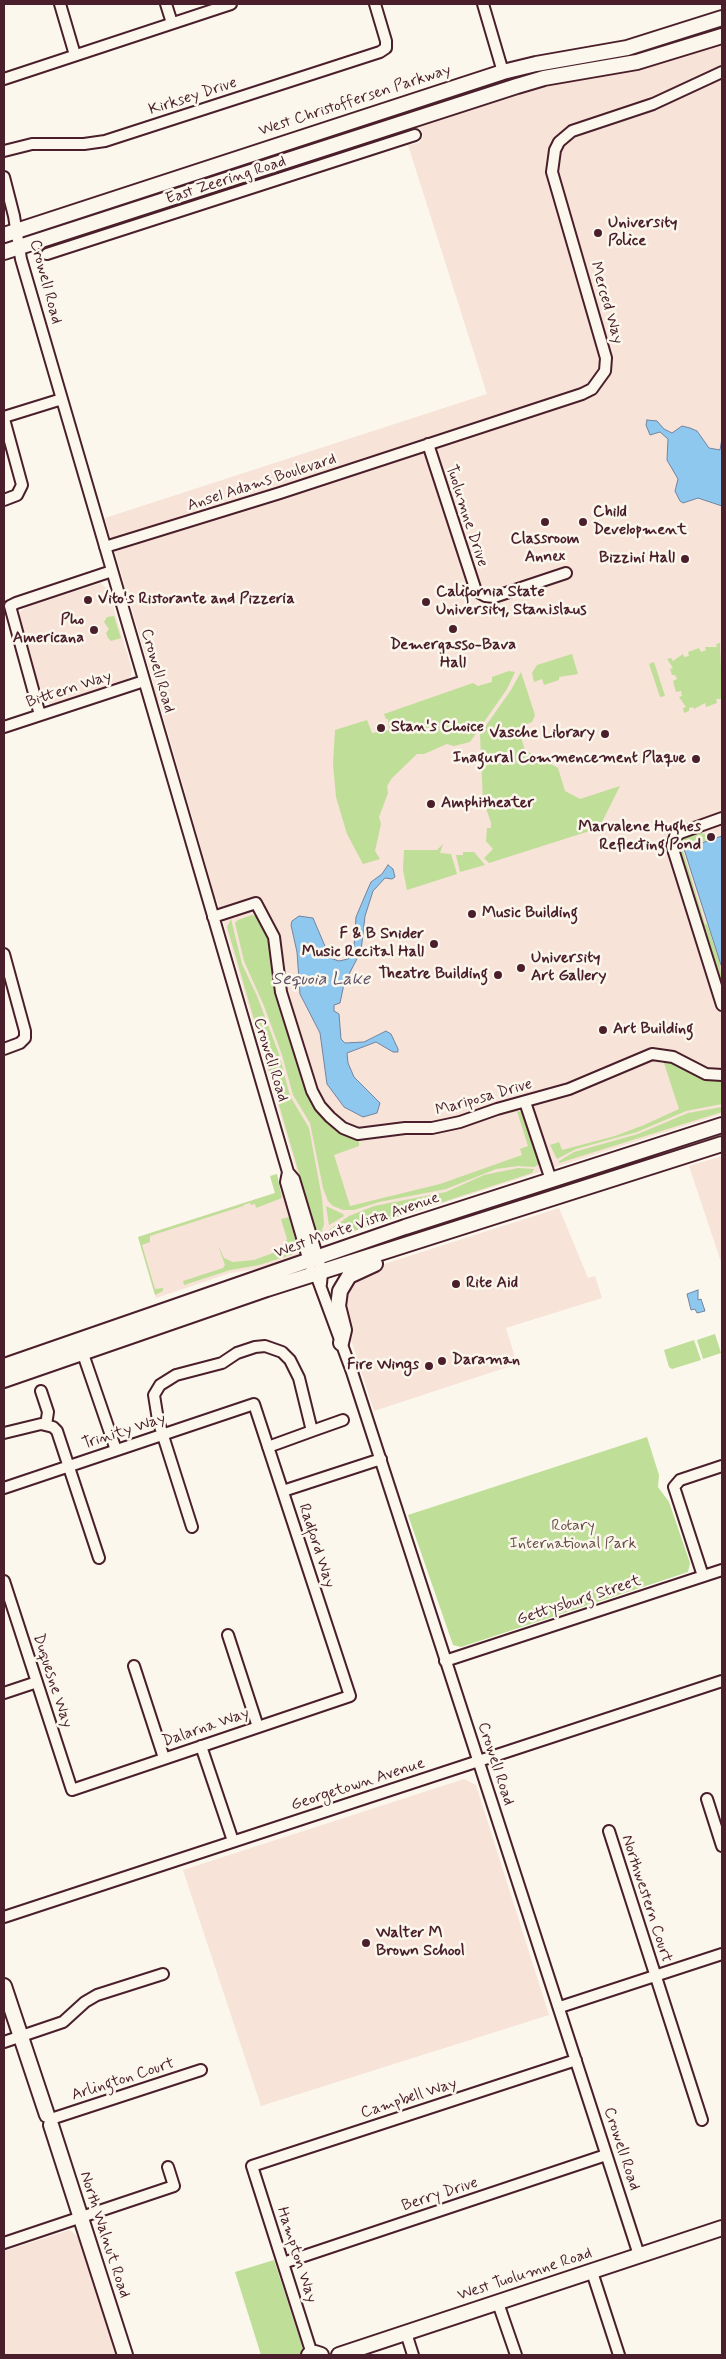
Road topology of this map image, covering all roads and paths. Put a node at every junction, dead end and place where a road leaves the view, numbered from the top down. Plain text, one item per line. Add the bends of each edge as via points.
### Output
1 (60, 4) edge
2 (166, 4) edge
3 (231, 4) edge
4 (375, 4) edge
5 (483, 4) edge
6 (722, 18) edge
7 (172, 23) junction
8 (722, 36) edge
9 (75, 55) junction
10 (503, 72) junction
11 (722, 72) edge
12 (4, 79) edge
13 (462, 103) junction
14 (415, 136) dead end
15 (4, 151) edge
16 (4, 176) edge
17 (184, 192) junction
18 (188, 208) junction
19 (10, 233) edge
20 (19, 246) junction
21 (4, 252) edge
22 (47, 254) dead end
23 (62, 399) junction
24 (4, 418) edge
25 (428, 444) junction
26 (4, 500) edge
27 (105, 547) junction
28 (112, 571) junction
29 (566, 574) dead end
30 (144, 681) junction
31 (40, 715) junction
32 (4, 727) edge
33 (722, 818) edge
34 (213, 917) junction
35 (4, 954) edge
36 (722, 1005) edge
37 (4, 1049) edge
38 (721, 1074) edge
39 (525, 1102) junction
40 (722, 1125) edge
41 (722, 1144) edge
42 (551, 1180) junction
43 (385, 1252) junction
44 (317, 1270) junction
45 (341, 1343) junction
46 (83, 1354) junction
47 (4, 1366) edge
48 (4, 1380) edge
49 (41, 1391) dead end
50 (254, 1404) joint
51 (343, 1420) dead end
52 (46, 1424) junction
53 (312, 1431) junction
54 (4, 1433) edge
55 (163, 1435) junction
56 (268, 1448) junction
57 (116, 1450) junction
58 (381, 1459) junction
59 (70, 1466) junction
60 (722, 1466) edge
61 (4, 1488) edge
62 (283, 1491) junction
63 (192, 1527) dead end
64 (98, 1558) dead end
65 (722, 1570) edge
66 (703, 1576) junction
67 (4, 1581) edge
68 (228, 1634) dead end
69 (445, 1661) junction
70 (134, 1666) dead end
71 (722, 1681) edge
72 (37, 1682) junction
73 (4, 1693) edge
74 (350, 1696) joint
75 (258, 1727) junction
76 (201, 1746) junction
77 (164, 1758) junction
78 (479, 1762) junction
79 (72, 1790) joint
80 (707, 1798) dead end
81 (609, 1831) dead end
82 (233, 1842) junction
83 (722, 1846) edge
84 (4, 1917) edge
85 (722, 1954) edge
86 (163, 1974) dead end
87 (656, 1976) junction
88 (4, 1986) edge
89 (560, 2007) junction
90 (20, 2037) junction
91 (4, 2042) edge
92 (576, 2060) junction
93 (202, 2070) dead end
94 (51, 2119) junction
95 (702, 2120) dead end
96 (606, 2155) junction
97 (252, 2166) joint
98 (168, 2167) dead end
99 (80, 2217) junction
100 (722, 2228) edge
101 (4, 2243) edge
102 (639, 2255) junction
103 (283, 2263) junction
104 (592, 2272) junction
105 (498, 2303) junction
106 (406, 2333) junction
107 (125, 2355) edge
108 (314, 2355) edge
109 (339, 2355) edge
110 (413, 2355) edge
111 (516, 2355) edge
112 (619, 2355) edge

1 - 9 street
2 - 7 street
3 - 7 street
4 - 15 street, Kirksey Drive via 386,48 380,52 112,139 84,144 32,144
5 - 10 street
6 - 10 street, West Christoffersen Parkway via 627,48
7 - 9 street
8 - 13 street via 646,59 544,78
9 - 12 street
10 - 13 street via 503,82 468,94
10 - 19 street, West Christoffersen Parkway
11 - 25 street, Merced Way via 653,104 572,131 555,150 552,172 606,358 605,372 596,386 582,394
13 - 17 street
14 - 18 street, East Zeering Road
16 - 19 street, Crowell Road
17 - 18 street
17 - 20 street
18 - 22 street, East Zeering Road
19 - 20 street, Crowell Road
20 - 21 street
20 - 23 street, Crowell Road
23 - 24 street
23 - 27 street, Crowell Road
24 - 26 street via 21,478 17,495
25 - 27 street, Ansel Adams Boulevard
25 - 29 street, Tuolumne Drive via 476,591 494,597
27 - 28 street, Crowell Road
28 - 30 street, Crowell Road
28 - 31 street via 10,606
30 - 31 street, Bittern Way
30 - 34 street, Crowell Road
31 - 32 street, Bittern Way
33 - 36 street via 680,833 672,846
34 - 39 street, Mariposa Drive via 256,903 274,938 281,992 307,1080 320,1106 338,1124 358,1134 436,1128
34 - 44 street, Crowell Road via 288,1172 294,1179
35 - 37 street via 25,1038
38 - 39 street, Mariposa Drive via 706,1074 670,1056 652,1054 591,1081
39 - 42 street
40 - 42 street, West Monte Vista Avenue
41 - 43 street, West Monte Vista Avenue
42 - 44 street, West Monte Vista Avenue
43 - 44 street, West Monte Vista Avenue
43 - 45 street via 376,1263 349,1276 341,1288 338,1306 344,1330
44 - 45 street, Crowell Road
44 - 46 street, West Monte Vista Avenue
44 - 47 street, West Monte Vista Avenue
45 - 58 street, Crowell Road
46 - 48 street, West Monte Vista Avenue
46 - 57 street
49 - 52 street via 48,1412
50 - 55 street, Trinity Way
50 - 56 street, Radford Way
51 - 53 street
52 - 54 street
52 - 59 street via 53,1427 60,1437
53 - 55 street via 296,1368 282,1352 265,1346 245,1350 222,1363 176,1375 160,1385 154,1395
53 - 56 street
55 - 57 street, Trinity Way
55 - 63 street
56 - 62 street, Radford Way
57 - 59 street, Trinity Way
58 - 62 street
58 - 69 street, Crowell Road
59 - 61 street, Trinity Way
59 - 64 street
60 - 66 street via 676,1484 675,1491
62 - 74 street, Radford Way
65 - 66 street, Gettysburg Street
66 - 69 street, Gettysburg Street
67 - 72 street, Duquesne Way
68 - 75 street
69 - 78 street, Crowell Road
70 - 77 street
71 - 78 street, Georgetown Avenue
72 - 73 street
72 - 79 street, Duquesne Way
74 - 75 street, Dalarna Way
75 - 76 street, Dalarna Way
76 - 77 street, Dalarna Way
76 - 82 street
77 - 79 street, Dalarna Way
78 - 82 street, Georgetown Avenue
78 - 89 street, Crowell Road
80 - 83 street
81 - 87 street, Northwestern Court
82 - 84 street, Georgetown Avenue
85 - 87 street
86 - 90 street via 97,1995 63,2022
87 - 89 street
87 - 95 street, Northwestern Court
88 - 90 street, North Walnut Road
89 - 92 street, Crowell Road
90 - 91 street
90 - 94 street, North Walnut Road
92 - 96 street, Crowell Road
92 - 97 street, Campbell Way
93 - 94 street, Arlington Court
94 - 99 street, North Walnut Road
96 - 102 street, Crowell Road
96 - 103 street, Berry Drive
97 - 103 street, Hampton Way
98 - 99 street via 174,2186
99 - 101 street
99 - 107 street, North Walnut Road
100 - 102 street, West Tuolumne Road
102 - 104 street, West Tuolumne Road
103 - 108 street, Hampton Way
104 - 105 street, West Tuolumne Road
104 - 112 street
105 - 106 street, West Tuolumne Road
105 - 111 street
106 - 109 street, West Tuolumne Road
106 - 110 street

